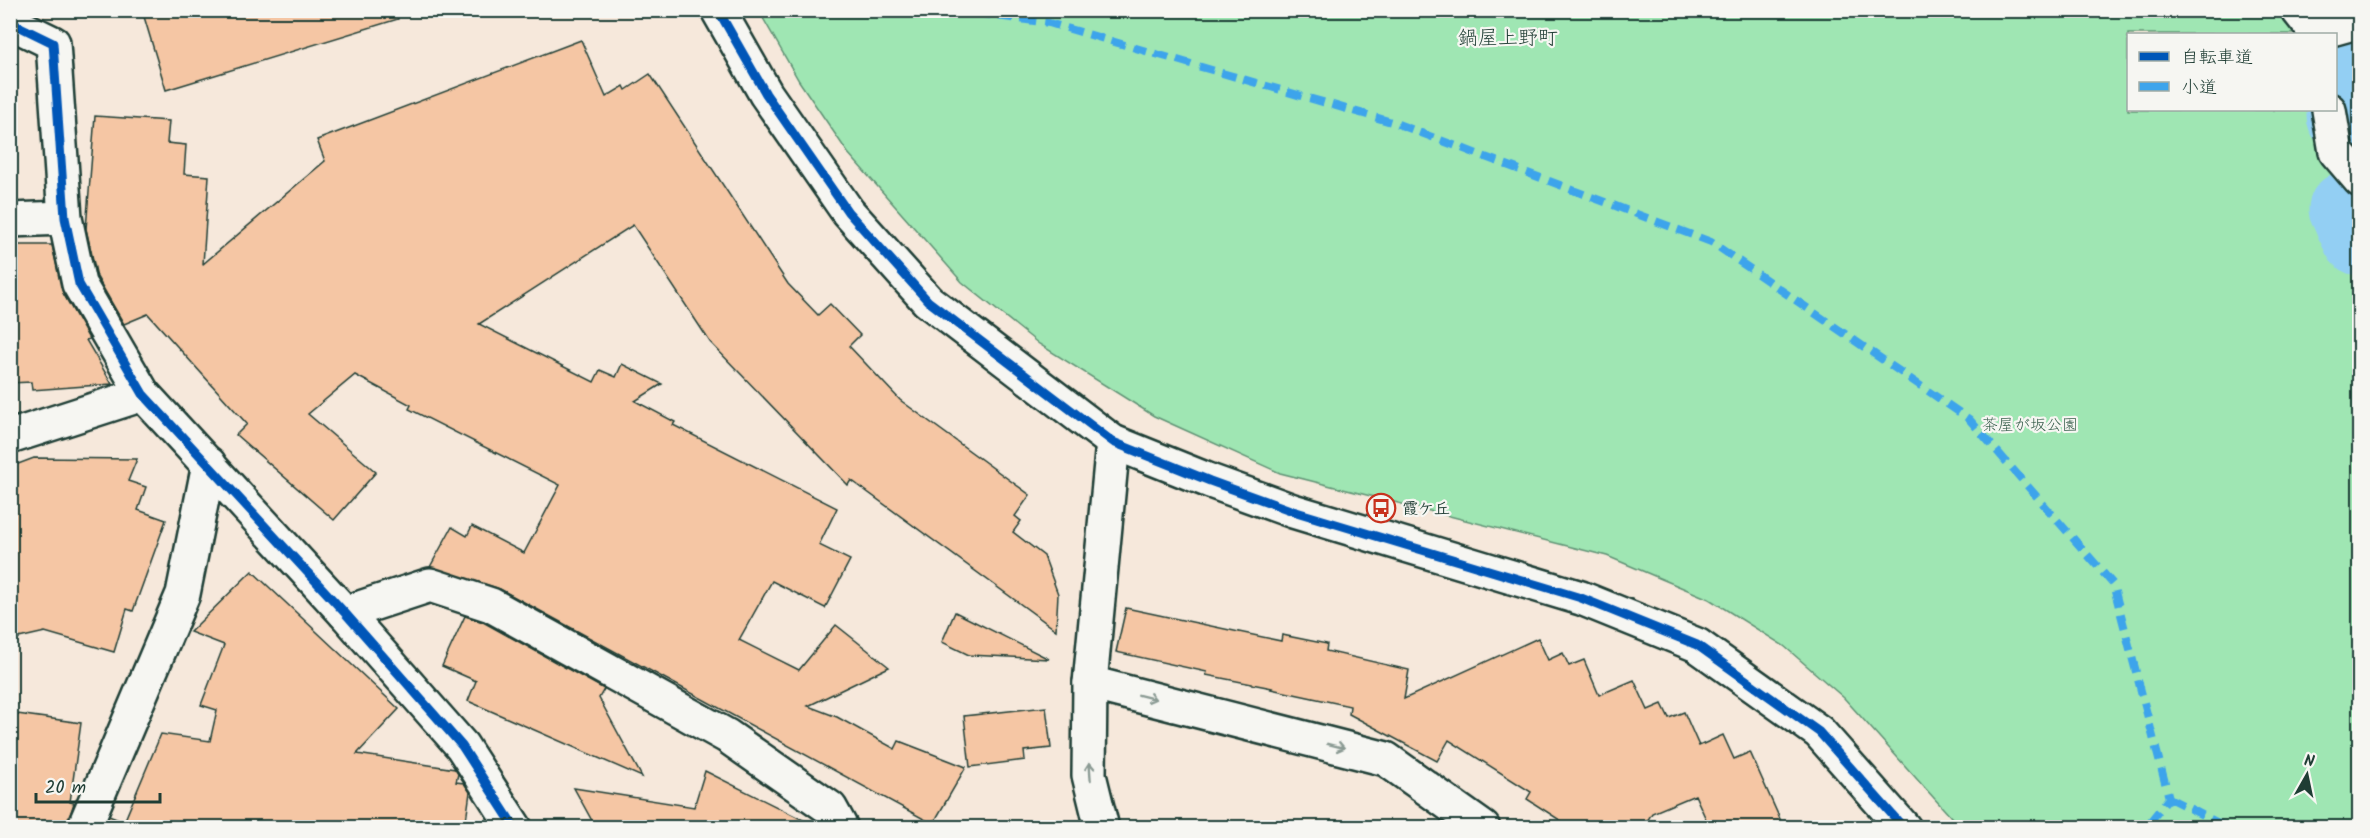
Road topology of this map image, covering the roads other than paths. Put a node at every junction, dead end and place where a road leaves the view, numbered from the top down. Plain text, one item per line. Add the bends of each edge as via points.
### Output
1 (718, 10) edge
2 (2360, 21) edge
3 (10, 22) edge
4 (2311, 26) edge
5 (2329, 111) edge
6 (2360, 180) edge
7 (64, 218) junction
8 (10, 220) edge
9 (143, 394) junction
10 (10, 437) edge
11 (1113, 442) junction
12 (208, 464) junction
13 (345, 613) junction
14 (1090, 683) junction
15 (84, 828) edge
16 (515, 828) edge
17 (841, 828) edge
18 (1102, 828) edge
19 (1484, 828) edge
20 (1904, 828) edge

1 - 11 street via 766,94 848,212 928,301
2 - 4 street
3 - 7 street via 53,43
5 - 6 street via 2336,152
7 - 8 street
7 - 9 street via 79,284
9 - 10 street
9 - 12 street
11 - 14 street
11 - 20 street via 1293,511 1581,598 1697,645 1819,732
12 - 13 street
12 - 15 street via 183,594
13 - 16 street via 462,746
13 - 17 street via 430,585 491,605 727,736 830,808
18 -> 14 street via 1089,775
14 -> 19 street via 1386,759

